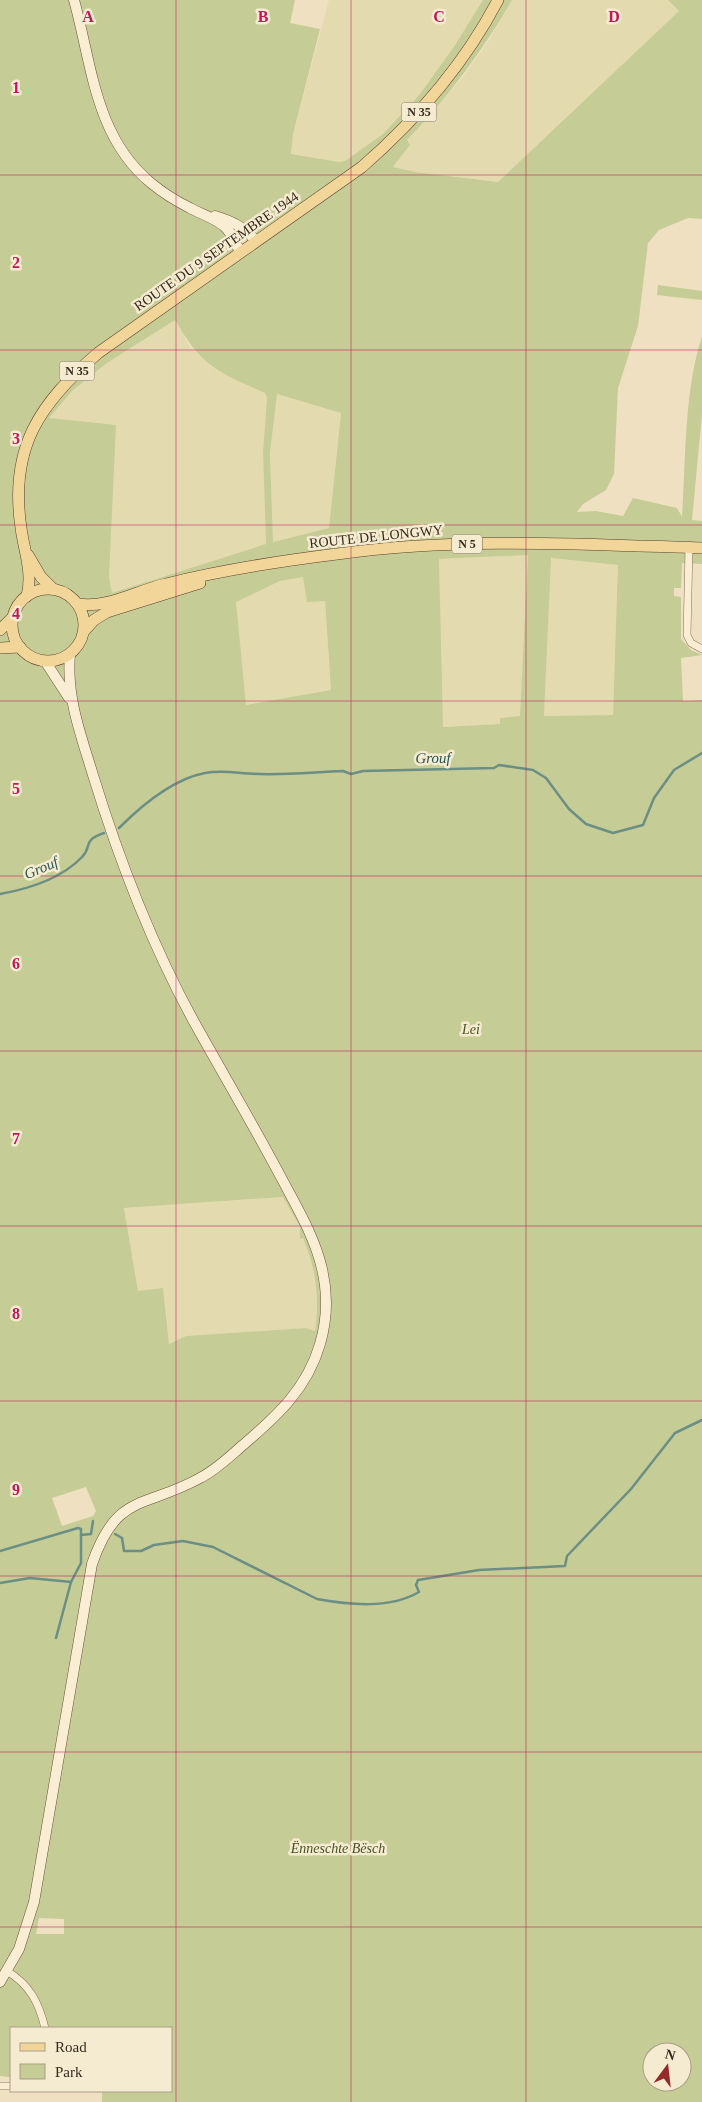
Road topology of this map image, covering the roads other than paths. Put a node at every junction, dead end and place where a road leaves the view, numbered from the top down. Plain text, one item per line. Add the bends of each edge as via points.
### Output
1 (74, 0) edge
2 (498, 0) edge
3 (188, 207) junction
4 (256, 241) junction
5 (240, 252) junction
6 (689, 548) junction
7 (702, 548) edge
8 (27, 554) junction
9 (235, 570) junction
10 (53, 589) junction
11 (27, 596) junction
12 (78, 604) junction
13 (13, 617) junction
14 (0, 630) edge
15 (84, 630) junction
16 (20, 647) junction
17 (0, 648) edge
18 (702, 649) edge
19 (70, 654) junction
20 (45, 661) junction
21 (70, 701) junction
22 (6, 1971) junction
23 (0, 1982) edge
24 (45, 2027) edge

1 - 3 main road via 97,100 114,138 150,183
2 - 4 main road, ROUTE DU 9 SEPTEMBRE 1944 / N 35 via 467,52 431,99 392,141 362,167
3 - 4 main road via 231,221
3 - 5 main road via 224,226
4 - 5 main road, ROUTE DU 9 SEPTEMBRE 1944 / N 35
5 - 8 main road, ROUTE DU 9 SEPTEMBRE 1944 / N 35 via 98,353 50,399 26,445 21,467 19,511
6 - 7 main road, ROUTE DE LONGWY / N 5
6 - 9 main road, ROUTE DE LONGWY / N 5 via 486,543 421,545
6 - 18 street via 687,635
8 - 10 main road, N 35
8 - 11 main road, N 35
9 - 12 main road, ROUTE DE LONGWY / N 5 via 165,584 96,605
9 - 15 main road, ROUTE DE LONGWY / N 5 via 107,612
10 - 11 main road
10 - 12 main road via 72,597
11 - 13 main road
12 - 15 main road via 85,621
13 - 14 main road
13 - 16 main road via 13,633
15 - 19 main road, N 5 via 82,640
16 - 17 main road
16 - 20 main road via 35,659
19 - 20 main road
19 - 21 main road
20 - 21 main road
21 - 22 main road via 138,904 192,1017 308,1231 322,1269 327,1305 317,1355 306,1379 286,1406 203,1477 129,1507 103,1536 92,1564 34,1902 19,1948
22 - 23 main road
22 - 24 street via 27,1986

